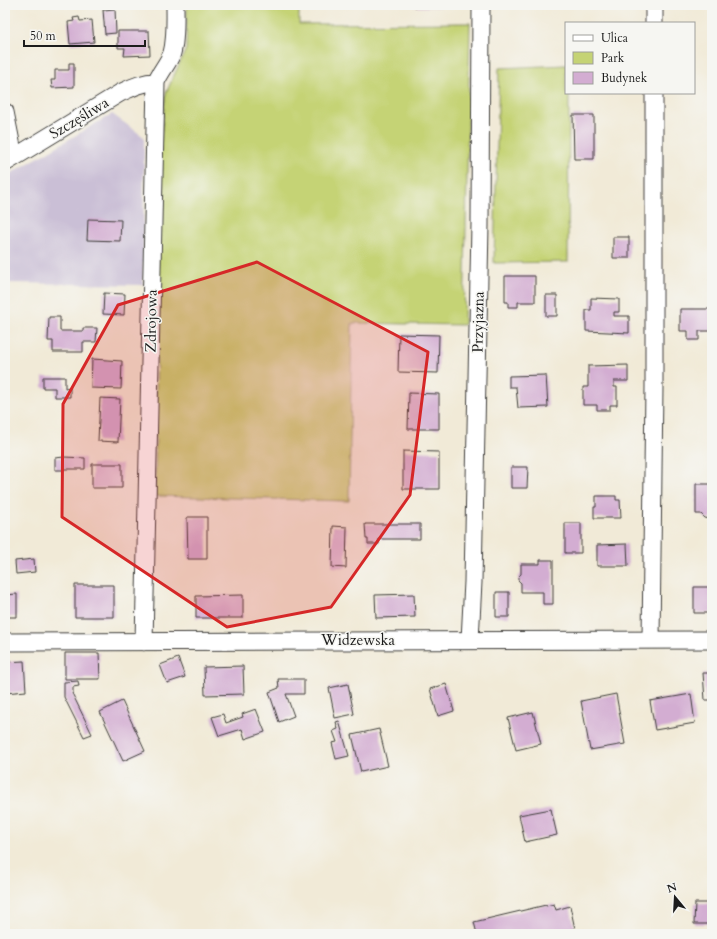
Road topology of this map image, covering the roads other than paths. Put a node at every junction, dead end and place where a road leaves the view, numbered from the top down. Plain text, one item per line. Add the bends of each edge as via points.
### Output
1 (175, 5) edge
2 (481, 5) edge
3 (654, 5) edge
4 (654, 22) edge
5 (156, 82) junction
6 (654, 94) edge
7 (5, 112) edge
8 (10, 160) edge
9 (470, 640) junction
10 (651, 640) junction
11 (712, 640) edge
12 (5, 642) edge
13 (144, 642) junction

1 - 5 street, Zdrojowa via 172,54
2 - 9 street, Przyjazna via 480,226
3 - 4 street
5 - 8 street, Szczęśliwa via 136,85 120,93
5 - 13 street, Zdrojowa
6 - 10 street
7 - 8 street
9 - 10 street, Widzewska
9 - 13 street, Widzewska
10 - 11 street, Widzewska
12 - 13 street, Widzewska

